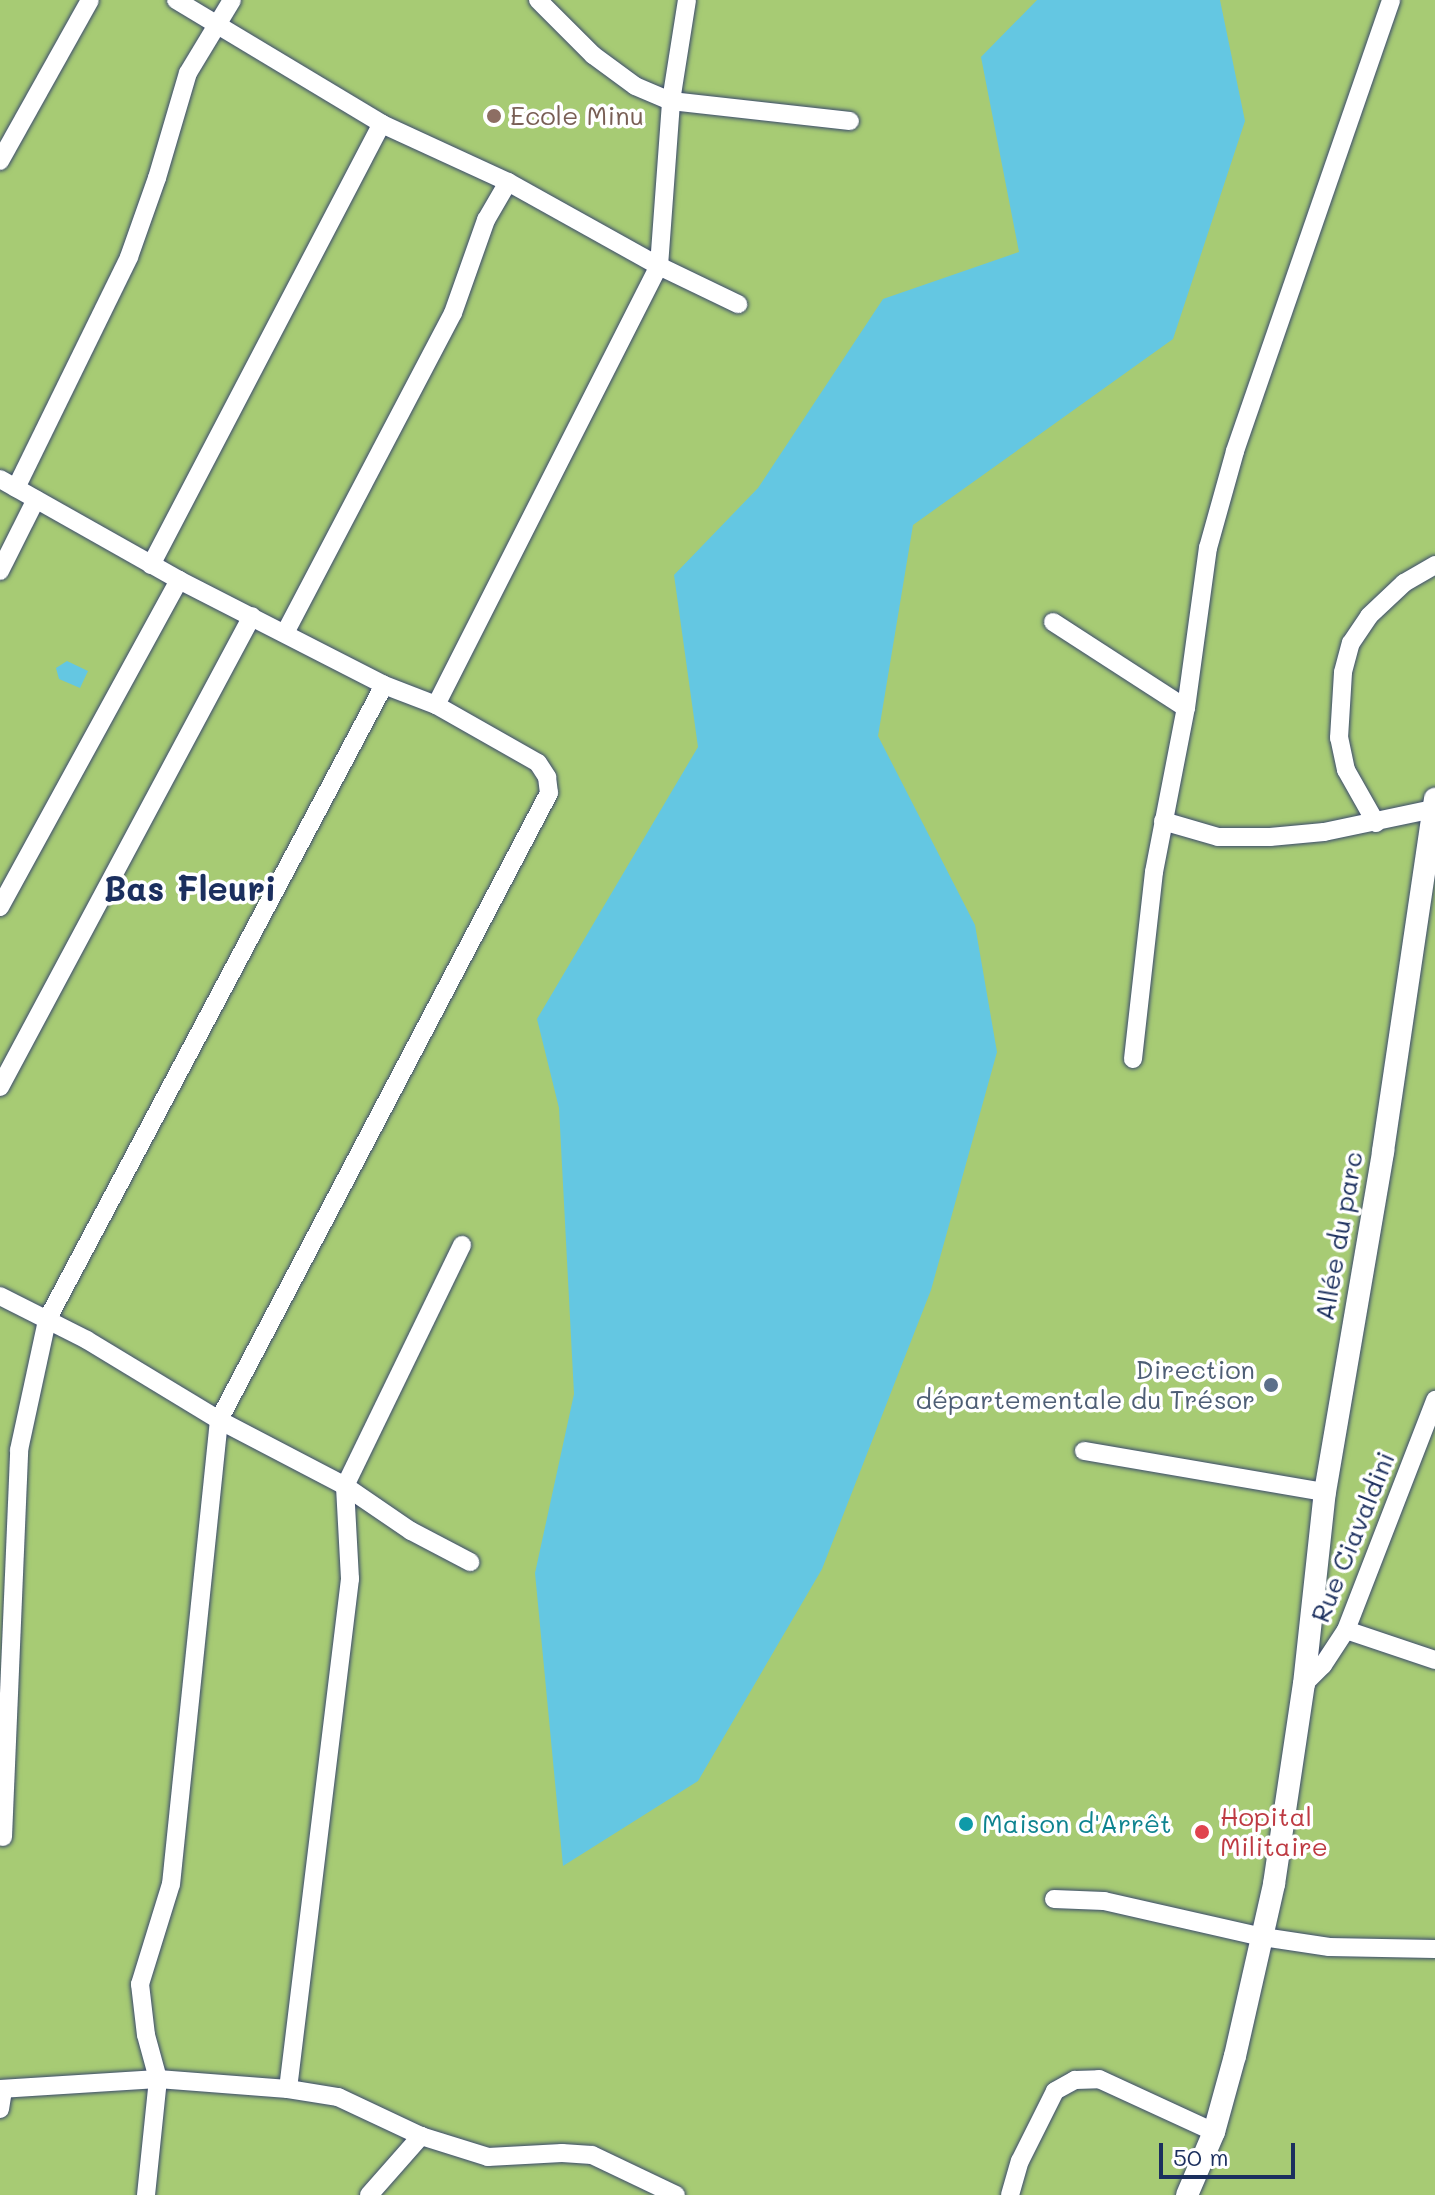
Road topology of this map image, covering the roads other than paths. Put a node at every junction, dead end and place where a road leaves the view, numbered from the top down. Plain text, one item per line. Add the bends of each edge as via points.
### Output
1 (90, 0) edge
2 (176, 0) edge
3 (232, 0) edge
4 (538, 0) edge
5 (687, 0) edge
6 (1391, 0) edge
7 (216, 25) junction
8 (671, 101) junction
9 (850, 121) dead end
10 (382, 124) junction
11 (0, 161) edge
12 (508, 182) junction
13 (659, 266) junction
14 (738, 304) dead end
15 (8, 484) edge
16 (36, 499) junction
17 (151, 565) junction
18 (1435, 565) edge
19 (0, 571) edge
20 (179, 580) junction
21 (252, 616) junction
22 (1053, 622) dead end
23 (285, 633) junction
24 (384, 685) junction
25 (436, 705) junction
26 (1186, 708) junction
27 (1434, 804) edge
28 (1163, 821) junction
29 (1376, 823) junction
30 (0, 907) edge
31 (1133, 1059) dead end
32 (0, 1087) edge
33 (462, 1245) dead end
34 (0, 1296) edge
35 (47, 1320) junction
36 (1435, 1400) edge
37 (219, 1420) junction
38 (1084, 1451) dead end
39 (345, 1486) junction
40 (1325, 1492) junction
41 (470, 1562) dead end
42 (1346, 1630) junction
43 (1435, 1660) edge
44 (1304, 1684) junction
45 (3, 1837) dead end
46 (1054, 1899) dead end
47 (1263, 1937) junction
48 (1435, 1949) edge
49 (158, 2079) junction
50 (2, 2089) edge
51 (288, 2089) junction
52 (0, 2109) edge
53 (1214, 2132) junction
54 (421, 2136) junction
55 (146, 2195) edge
56 (369, 2195) edge
57 (676, 2195) edge
58 (1010, 2195) edge
59 (1187, 2195) edge

1 - 11 street
2 - 7 street
3 - 7 street
4 - 8 street via 593,55 635,86
5 - 8 street
6 - 26 street via 1235,451 1208,548
7 - 10 street
7 - 15 street via 188,73 129,257
8 - 9 street
8 - 13 street
10 - 12 street
10 - 17 street
12 - 13 street
12 - 23 street via 486,220 453,313
13 - 14 street
13 - 25 street
15 - 16 street
16 - 17 street
16 - 19 street
17 - 20 street
18 - 29 street via 1404,583 1369,616 1351,643 1343,672 1339,738 1354,788
20 - 21 street
20 - 30 street
21 - 23 street
21 - 32 street
22 - 26 street
23 - 24 street
24 - 25 street
24 - 35 street
25 - 37 street via 538,763 549,793
26 - 28 street
27 - 29 street
27 - 40 street, Allée du parc
28 - 29 street via 1218,837 1324,832
28 - 31 street
33 - 39 street
34 - 35 street
35 - 37 street
35 - 45 street via 19,1450
36 - 42 street, Rue Ciavaldini
37 - 39 street
37 - 49 street via 171,1884 140,1984
38 - 40 street
39 - 41 street via 411,1531
39 - 51 street via 350,1579
40 - 44 street, Allée du parc
42 - 43 street
42 - 44 street, Rue Ciavaldini
44 - 47 street, Allée du parc
46 - 47 street via 1104,1901
47 - 48 street via 1329,1947
47 - 53 street, Allée du parc
49 - 50 street
49 - 51 street
49 - 55 street
50 - 52 street
51 - 54 street via 338,2097
53 - 58 street via 1099,2079 1075,2080 1055,2091 1020,2161
53 - 59 street, Allée du parc
54 - 56 street
54 - 57 street via 488,2157 592,2155

